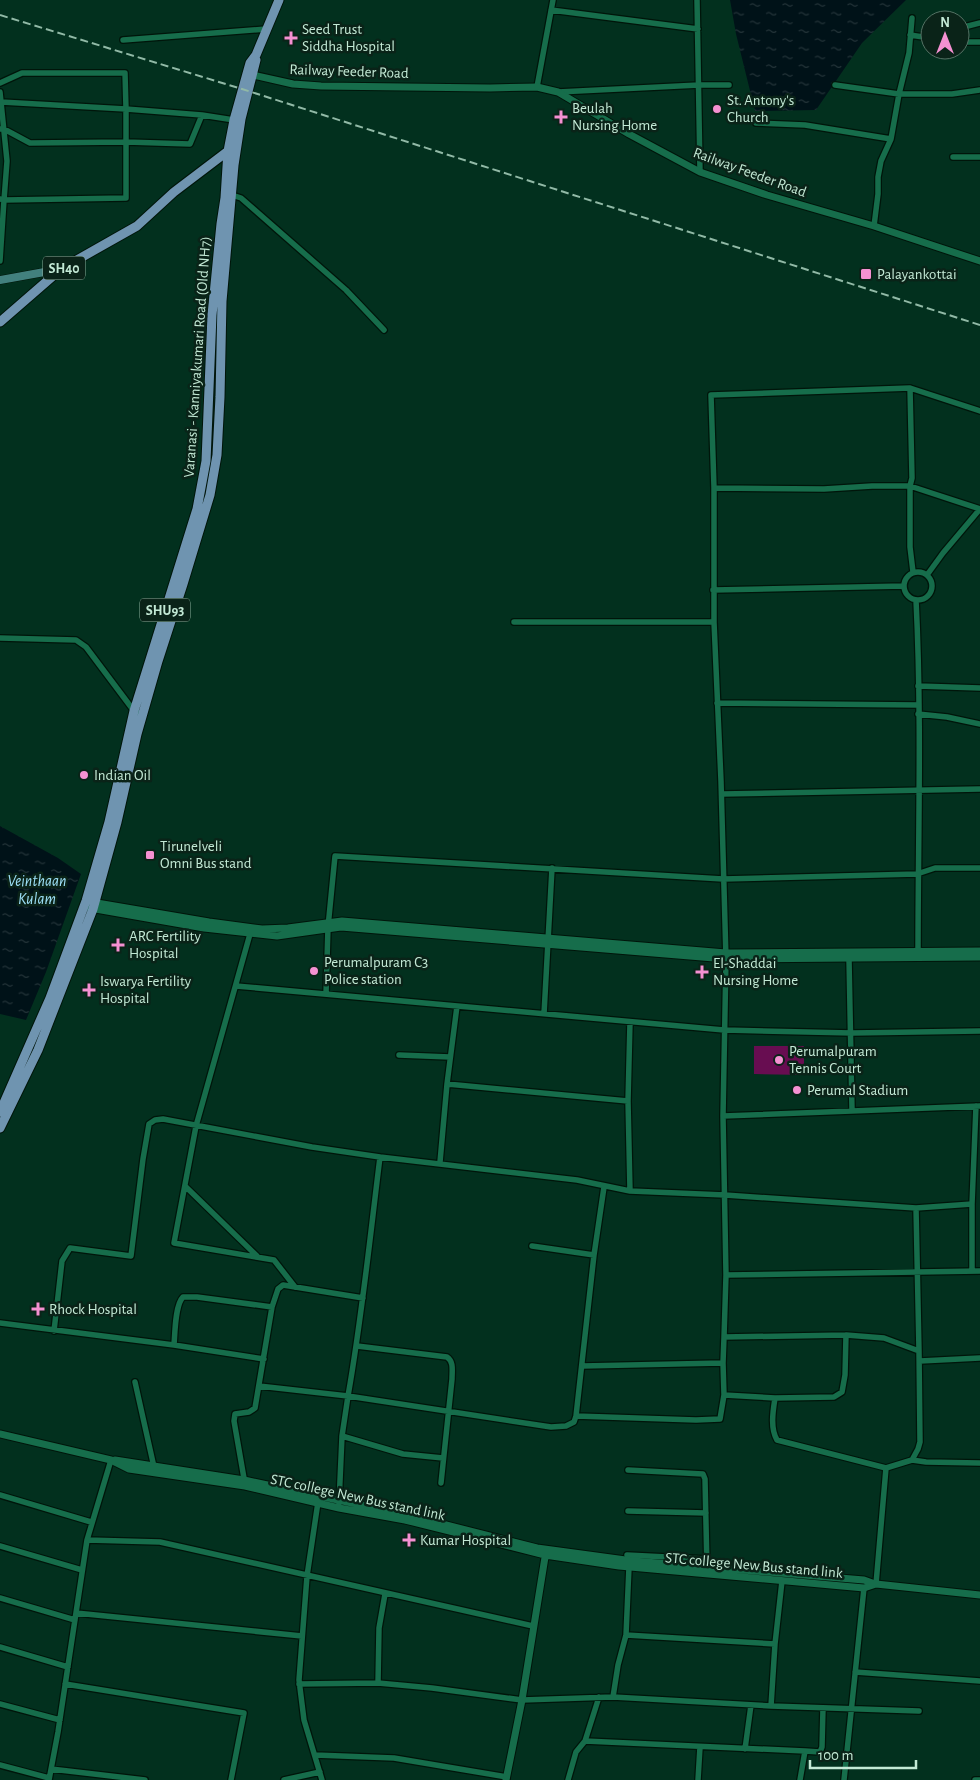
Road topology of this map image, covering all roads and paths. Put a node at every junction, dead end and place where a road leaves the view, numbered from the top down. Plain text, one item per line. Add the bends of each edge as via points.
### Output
1 (279, 0) edge
2 (553, 0) edge
3 (697, 0) edge
4 (551, 10) junction
5 (912, 18) dead end
6 (266, 29) junction
7 (698, 29) junction
8 (910, 35) junction
9 (920, 36) edge
10 (123, 40) dead end
11 (256, 55) junction
12 (253, 74) junction
13 (0, 83) edge
14 (699, 85) junction
15 (729, 85) dead end
16 (835, 85) dead end
17 (537, 87) junction
18 (980, 90) edge
19 (0, 92) edge
20 (558, 92) junction
21 (899, 94) junction
22 (0, 102) edge
23 (126, 109) junction
24 (202, 115) junction
25 (234, 120) junction
26 (756, 123) dead end
27 (2, 129) edge
28 (891, 139) junction
29 (126, 142) junction
30 (228, 151) junction
31 (953, 157) dead end
32 (980, 158) edge
33 (0, 161) edge
34 (7, 161) junction
35 (700, 172) junction
36 (232, 195) junction
37 (2, 199) edge
38 (874, 226) junction
39 (0, 261) edge
40 (980, 261) edge
41 (61, 269) junction
42 (0, 280) edge
43 (0, 322) edge
44 (384, 330) dead end
45 (910, 388) junction
46 (980, 411) edge
47 (910, 486) junction
48 (714, 488) junction
49 (980, 509) edge
50 (913, 572) junction
51 (927, 575) junction
52 (904, 586) junction
53 (713, 590) junction
54 (916, 600) junction
55 (514, 622) dead end
56 (714, 622) junction
57 (0, 638) edge
58 (918, 686) junction
59 (980, 688) edge
60 (717, 703) junction
61 (918, 706) junction
62 (138, 713) junction
63 (918, 714) junction
64 (980, 724) edge
65 (980, 789) edge
66 (920, 790) junction
67 (722, 794) junction
68 (552, 868) junction
69 (980, 868) edge
70 (917, 874) junction
71 (723, 878) junction
72 (89, 904) junction
73 (329, 924) junction
74 (250, 934) junction
75 (548, 941) junction
76 (980, 951) edge
77 (918, 955) junction
78 (726, 956) junction
79 (980, 957) edge
80 (849, 959) junction
81 (236, 986) junction
82 (326, 994) junction
83 (457, 1006) junction
84 (544, 1014) junction
85 (630, 1022) junction
86 (724, 1030) junction
87 (980, 1031) edge
88 (852, 1033) junction
89 (399, 1056) dead end
90 (450, 1057) junction
91 (447, 1084) junction
92 (628, 1101) junction
93 (978, 1106) edge
94 (852, 1110) junction
95 (0, 1112) edge
96 (723, 1116) junction
97 (196, 1126) junction
98 (0, 1128) edge
99 (380, 1157) junction
100 (440, 1162) junction
101 (185, 1186) junction
102 (604, 1187) junction
103 (630, 1191) junction
104 (725, 1195) junction
105 (972, 1204) junction
106 (916, 1208) junction
107 (532, 1246) dead end
108 (594, 1255) junction
109 (258, 1257) junction
110 (972, 1271) junction
111 (980, 1271) edge
112 (917, 1272) junction
113 (726, 1275) junction
114 (295, 1287) junction
115 (364, 1298) junction
116 (272, 1307) junction
117 (0, 1323) edge
118 (54, 1331) junction
119 (846, 1335) junction
120 (724, 1337) junction
121 (174, 1345) junction
122 (356, 1346) junction
123 (919, 1352) junction
124 (980, 1358) edge
125 (264, 1359) junction
126 (920, 1361) junction
127 (723, 1363) junction
128 (582, 1366) junction
129 (135, 1382) dead end
130 (259, 1386) junction
131 (724, 1395) junction
132 (348, 1396) junction
133 (775, 1398) junction
134 (449, 1412) junction
135 (576, 1416) junction
136 (0, 1434) edge
137 (342, 1436) junction
138 (443, 1458) junction
139 (111, 1460) junction
140 (912, 1460) junction
141 (980, 1463) edge
142 (154, 1467) junction
143 (886, 1468) junction
144 (628, 1470) dead end
145 (244, 1483) junction
146 (441, 1483) dead end
147 (0, 1495) edge
148 (318, 1502) junction
149 (339, 1504) junction
150 (628, 1511) dead end
151 (706, 1513) junction
152 (91, 1522) junction
153 (87, 1540) junction
154 (0, 1546) edge
155 (546, 1552) junction
156 (627, 1555) dead end
157 (707, 1566) junction
158 (629, 1567) junction
159 (82, 1570) junction
160 (307, 1576) junction
161 (782, 1581) junction
162 (876, 1584) junction
163 (864, 1588) junction
164 (385, 1594) junction
165 (980, 1595) edge
166 (0, 1598) edge
167 (75, 1616) junction
168 (533, 1626) junction
169 (626, 1634) junction
170 (302, 1636) junction
171 (775, 1644) junction
172 (0, 1647) edge
173 (68, 1666) junction
174 (855, 1672) junction
175 (980, 1681) edge
176 (378, 1683) junction
177 (65, 1684) junction
178 (299, 1684) junction
179 (599, 1697) junction
180 (613, 1697) junction
181 (522, 1700) junction
182 (0, 1704) edge
183 (751, 1705) junction
184 (770, 1706) junction
185 (823, 1708) junction
186 (851, 1709) junction
187 (919, 1711) dead end
188 (60, 1720) junction
189 (585, 1741) junction
190 (700, 1747) junction
191 (745, 1749) junction
192 (805, 1751) junction
193 (314, 1755) junction
194 (0, 1765) edge
195 (51, 1769) junction
196 (320, 1772) junction
197 (49, 1779) edge
198 (507, 1779) edge
199 (145, 1780) edge
200 (231, 1780) edge
201 (284, 1780) edge
202 (322, 1780) edge
203 (568, 1780) edge
204 (698, 1780) edge
205 (800, 1780) edge
206 (844, 1780) edge
207 (975, 1780) edge
208 (980, 1780) edge

1 - 6 main road, Varanasi - Kanniyakumari Road (Old NH7) / SHU93
2 - 4 street
3 - 7 street
4 - 7 street
4 - 17 street
5 - 8 street
6 - 10 street
6 - 11 main road, Varanasi - Kanniyakumari Road (Old NH7) / SHU93
7 - 14 street
8 - 9 street
8 - 21 street
11 - 12 main road, Varanasi - Kanniyakumari Road (Old NH7)
11 - 25 main road, Varanasi - Kanniyakumari Road (Old NH7) / SHU93 via 250,63
12 - 17 street, Railway Feeder Road via 293,84 320,86
12 - 36 main road, Varanasi - Kanniyakumari Road (Old NH7) / SHU93 via 244,102
13 - 23 street via 22,73 125,73
14 - 15 street
14 - 20 street
14 - 35 street
16 - 21 street
17 - 20 street, Railway Feeder Road
18 - 21 street via 952,94
19 - 22 street
20 - 35 street, Railway Feeder Road
21 - 28 street
22 - 23 street
22 - 27 street
23 - 24 street
23 - 29 street
24 - 25 street
24 - 29 street via 190,144
25 - 30 main road, Varanasi - Kanniyakumari Road (Old NH7) / SHU93
26 - 28 street via 805,124
27 - 29 street via 30,143
27 - 34 street
28 - 38 street via 878,176
29 - 37 street via 126,198
30 - 41 main road, SH40 via 174,192 137,226
30 - 62 main road, Varanasi - Kanniyakumari Road (Old NH7) / SHU93 via 212,315 206,461 197,509
31 - 32 street
33 - 34 street
34 - 37 street
35 - 38 street, Railway Feeder Road
36 - 44 street via 241,198 346,290
36 - 62 main road, Varanasi - Kanniyakumari Road (Old NH7) / SHU93 via 222,301 217,455 210,496 158,661
37 - 39 street
38 - 40 street, Railway Feeder Road
41 - 42 main road
41 - 43 main road, SH40
45 - 46 street
45 - 47 street
45 - 48 street via 711,395
47 - 48 street
47 - 49 street
47 - 50 street
48 - 53 street
49 - 51 street
50 - 51 street
50 - 52 street via 906,578
51 - 54 street via 932,582 930,593
52 - 53 street
52 - 54 street via 906,594
53 - 56 street
54 - 58 street
55 - 56 street
56 - 60 street
57 - 62 street via 76,640 86,647
58 - 59 street
58 - 61 street
60 - 61 street
60 - 67 street
61 - 63 street
62 - 72 main road, Varanasi - Kanniyakumari Road (Old NH7) / SHU93
63 - 64 street
63 - 66 street
65 - 66 street
66 - 67 street
66 - 70 street
67 - 71 street
68 - 71 street
68 - 73 street via 335,856
68 - 75 street
69 - 70 street via 935,868
70 - 71 street
70 - 77 street
71 - 78 street
72 - 73 street via 262,929
72 - 74 street via 204,928
72 - 95 main road, Varanasi - Kanniyakumari Road (Old NH7) / SHU93
72 - 98 main road, Varanasi - Kanniyakumari Road (Old NH7) / SHU93 via 38,1050
73 - 74 street via 277,936
73 - 75 street
73 - 82 street
74 - 81 street
75 - 78 street
75 - 84 street
76 - 77 street
77 - 78 street
77 - 79 street
77 - 80 street
78 - 80 street
78 - 86 street
80 - 88 street
81 - 82 street
81 - 97 street
82 - 83 street
83 - 84 street
83 - 90 street
84 - 85 street
85 - 86 street
85 - 92 street
86 - 88 street
86 - 96 street
87 - 88 street
88 - 94 street
89 - 90 street
90 - 91 street
91 - 92 street
91 - 100 street
92 - 103 street
93 - 94 street
93 - 105 street
94 - 96 street
96 - 104 street
97 - 99 street
97 - 101 street
97 - 118 street via 163,1119 149,1124 131,1256 70,1248 62,1262
99 - 100 street
99 - 115 street
100 - 102 street via 577,1180
101 - 109 street
101 - 109 street via 174,1243
102 - 103 street
102 - 108 street
103 - 104 street
104 - 106 street
104 - 113 street
105 - 106 street
105 - 110 street
106 - 112 street
107 - 108 street
108 - 128 street
109 - 114 street via 274,1260
110 - 111 street
110 - 112 street
112 - 113 street
112 - 123 street
113 - 120 street
114 - 115 street
114 - 116 street via 280,1286
115 - 122 street
116 - 121 street via 183,1297 178,1308
116 - 125 street
117 - 118 street
118 - 121 street
119 - 120 street
119 - 123 street via 884,1338
119 - 133 street via 842,1392 834,1397
120 - 127 street
121 - 125 street
122 - 132 street
122 - 134 street via 447,1356 452,1366
123 - 126 street
124 - 126 street
125 - 130 street
126 - 140 street via 920,1442
127 - 128 street
127 - 131 street
128 - 135 street
129 - 142 street
130 - 132 street
130 - 145 street via 255,1408 235,1414
131 - 133 street
131 - 135 street via 720,1419
132 - 134 street
132 - 137 street
133 - 143 street via 772,1421 776,1440
134 - 135 street via 551,1427 566,1426 574,1422
134 - 138 street
136 - 139 street, STC college New Bus stand link
137 - 138 street via 403,1454
137 - 149 street
138 - 146 street
139 - 142 street
139 - 145 street, STC college New Bus stand link via 129,1469
139 - 152 street
140 - 141 street
140 - 143 street
142 - 145 street
143 - 162 street
144 - 151 street via 703,1474
145 - 148 street, STC college New Bus stand link
145 - 149 street
147 - 152 street
148 - 149 street, STC college New Bus stand link
148 - 160 street
149 - 155 street, STC college New Bus stand link
150 - 151 street
151 - 157 street
152 - 153 street
153 - 159 street
153 - 160 street via 160,1542
154 - 159 street
155 - 157 street
155 - 158 street, STC college New Bus stand link
155 - 168 street
156 - 157 street
157 - 158 street, STC college New Bus stand link
157 - 161 street, STC college New Bus stand link
157 - 162 street via 864,1580
158 - 169 street
159 - 167 street
160 - 164 street
160 - 170 street
161 - 163 street, STC college New Bus stand link
161 - 171 street
162 - 163 street, STC college New Bus stand link
162 - 165 street, STC college New Bus stand link
163 - 174 street
164 - 168 street
164 - 176 street via 379,1628
166 - 167 street
167 - 170 street
167 - 173 street
168 - 181 street
169 - 171 street
169 - 180 street
170 - 178 street
171 - 184 street
172 - 173 street
173 - 177 street
174 - 175 street
174 - 186 street
176 - 178 street
176 - 181 street
177 - 188 street
177 - 200 street via 244,1713
178 - 193 street via 304,1720
179 - 180 street
179 - 181 street
179 - 189 street
180 - 183 street
181 - 198 street
182 - 188 street
183 - 184 street
183 - 191 street
184 - 185 street
185 - 186 street
185 - 192 street via 820,1752
186 - 187 street
186 - 206 street
188 - 195 street
189 - 190 street
189 - 203 street via 576,1752
190 - 191 street
190 - 204 street
191 - 192 street
192 - 205 street
193 - 196 street
193 - 198 street via 394,1758
194 - 197 street
195 - 197 street
195 - 199 street
196 - 201 street
196 - 202 street
207 - 208 street

